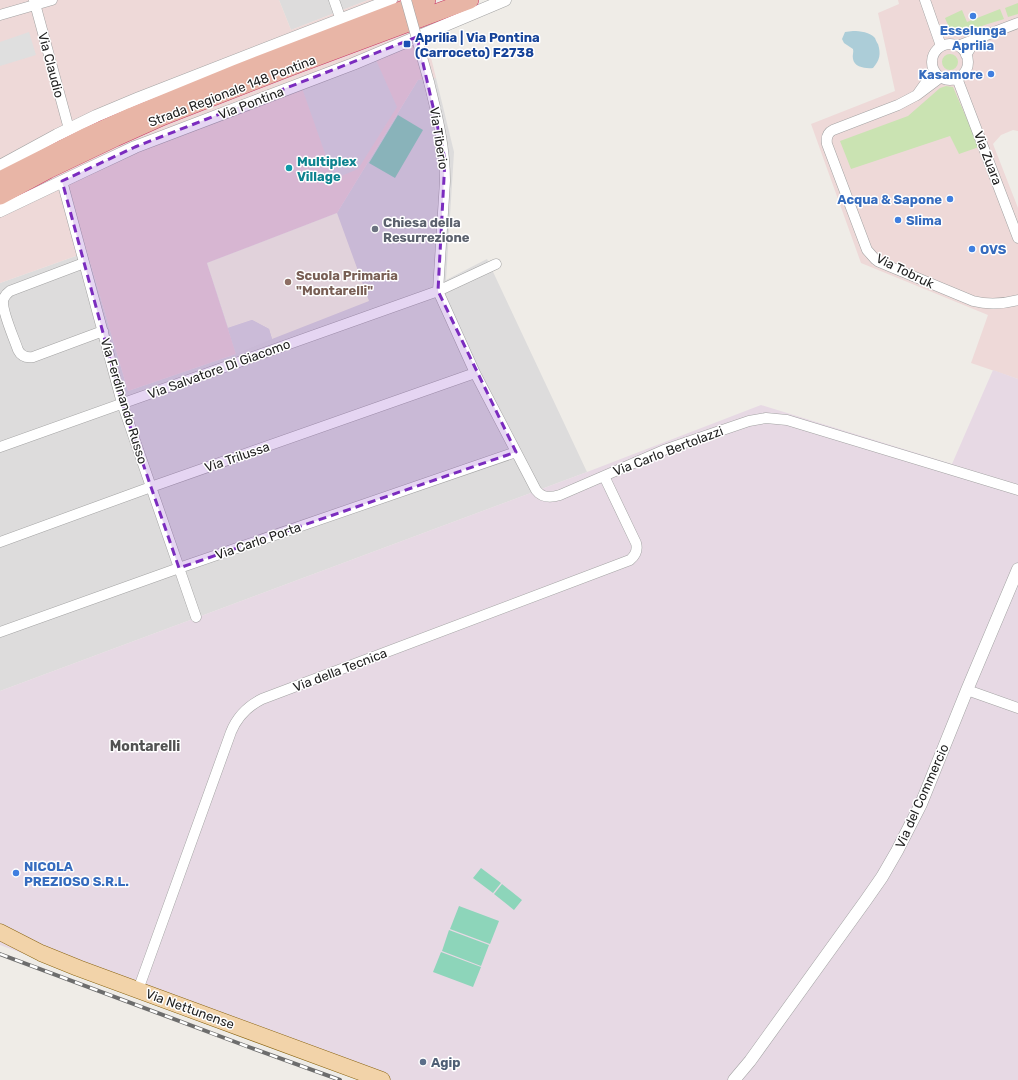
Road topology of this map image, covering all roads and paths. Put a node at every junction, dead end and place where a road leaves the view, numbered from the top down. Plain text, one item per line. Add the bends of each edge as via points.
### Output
1 (52, 0) edge
2 (334, 0) edge
3 (392, 0) edge
4 (406, 0) edge
5 (427, 0) edge
6 (470, 0) edge
7 (505, 0) edge
8 (925, 0) edge
9 (35, 3) edge
10 (0, 15) edge
11 (341, 20) junction
12 (1018, 23) edge
13 (976, 39) junction
14 (941, 46) junction
15 (958, 46) junction
16 (966, 55) junction
17 (938, 74) junction
18 (957, 78) junction
19 (69, 129) junction
20 (0, 166) edge
21 (0, 180) edge
22 (62, 181) junction
23 (0, 196) edge
24 (0, 211) edge
25 (1018, 238) edge
26 (84, 263) junction
27 (496, 264) dead end
28 (438, 291) junction
29 (1018, 300) edge
30 (3, 316) edge
31 (102, 331) junction
32 (475, 373) junction
33 (122, 403) junction
34 (0, 447) edge
35 (516, 452) junction
36 (604, 476) junction
37 (151, 487) junction
38 (1018, 490) edge
39 (0, 542) edge
40 (179, 568) junction
41 (1018, 569) edge
42 (196, 617) dead end
43 (0, 632) edge
44 (967, 690) junction
45 (1018, 708) edge
46 (0, 932) edge
47 (138, 990) junction
48 (382, 1080) edge
49 (734, 1080) edge

1 - 9 street
2 - 11 street
3 - 11 street
4 - 28 street, Via Tiberio, bridge via 429,82 441,134 445,166
5 - 21 highway, Strada Regionale 148 Pontina via 132,116
6 - 23 highway, Strada Regionale 148 Pontina via 164,116 101,144
7 - 22 street, Via Pontina via 353,64 135,147
8 - 14 street
9 - 10 street
9 - 19 street, Via Claudio
11 - 19 street via 139,98
12 - 13 street
13 - 15 street
13 - 16 street
14 - 15 street
14 - 17 street via 932,60
15 - 16 street
16 - 18 street via 967,66
17 - 18 street via 946,79
17 - 29 street, Via Tobruk via 905,102 833,130 827,136 827,144 867,250 875,259 973,301 996,304
18 - 25 street, Via Zuara
19 - 20 street
22 - 24 street, Via Pontina
22 - 26 street, Via Ferdinando Russo
26 - 30 street via 12,290 4,297
26 - 31 street, Via Ferdinando Russo
27 - 28 street, Via Salvatore Di Giacomo
28 - 32 street, Via Carlo Bertolazzi
28 - 33 street, Via Salvatore Di Giacomo
30 - 31 street via 18,350 29,358
31 - 33 street, Via Ferdinando Russo
32 - 35 street, Via Carlo Bertolazzi
32 - 37 street, Via Trilussa
33 - 34 street, Via Salvatore Di Giacomo
33 - 37 street, Via Ferdinando Russo
35 - 36 street, Via Carlo Bertolazzi via 536,490 543,496 560,495
35 - 40 street, Via Carlo Porta
36 - 38 street, Via Carlo Bertolazzi via 664,450 759,418 773,418 787,420
36 - 47 street, Via della Tecnica via 636,543 636,551 630,560 262,699 244,712 231,732
37 - 39 street, Via Trilussa
37 - 40 street, Via Ferdinando Russo
40 - 42 street, Via Ferdinando Russo
40 - 43 street, Via Carlo Porta
41 - 44 street, Via del Commercio
44 - 45 street
44 - 49 street, Via del Commercio via 921,804 889,865
46 - 47 main road, Via Nettunense via 41,953
47 - 48 main road, Via Nettunense

